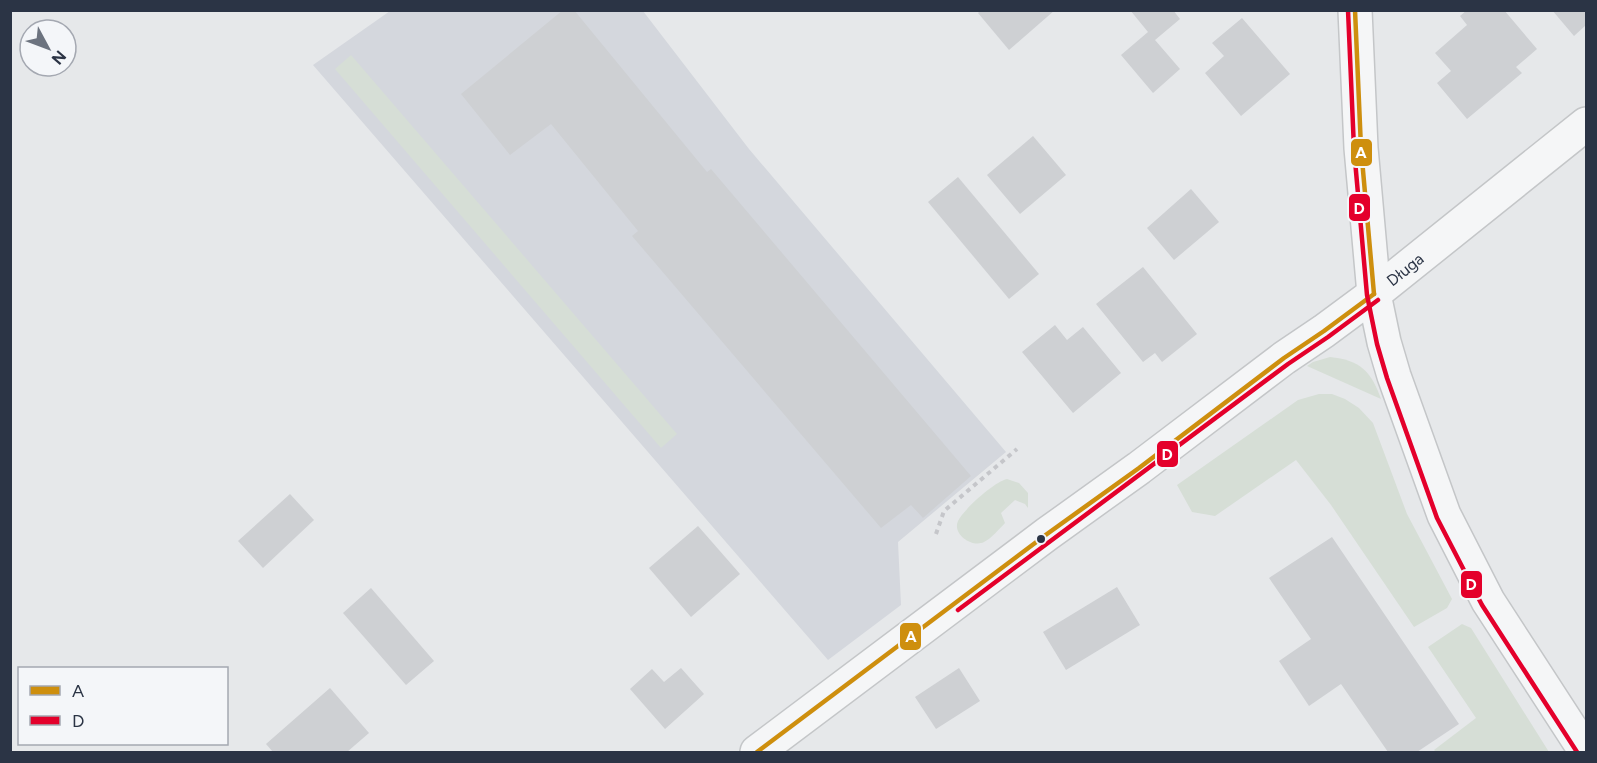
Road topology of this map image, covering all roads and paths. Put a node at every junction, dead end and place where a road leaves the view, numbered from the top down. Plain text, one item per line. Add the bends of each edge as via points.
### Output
1 (1355, 10) edge
2 (1587, 124) edge
3 (1374, 294) junction
4 (1017, 449) dead end
5 (936, 534) dead end
6 (757, 753) edge
7 (1586, 753) edge

1 - 3 street via 1361,148
2 - 3 street, Długa
3 - 6 street, Długa
3 - 7 street via 1394,376 1444,515 1488,601
4 - 5 path via 944,511

